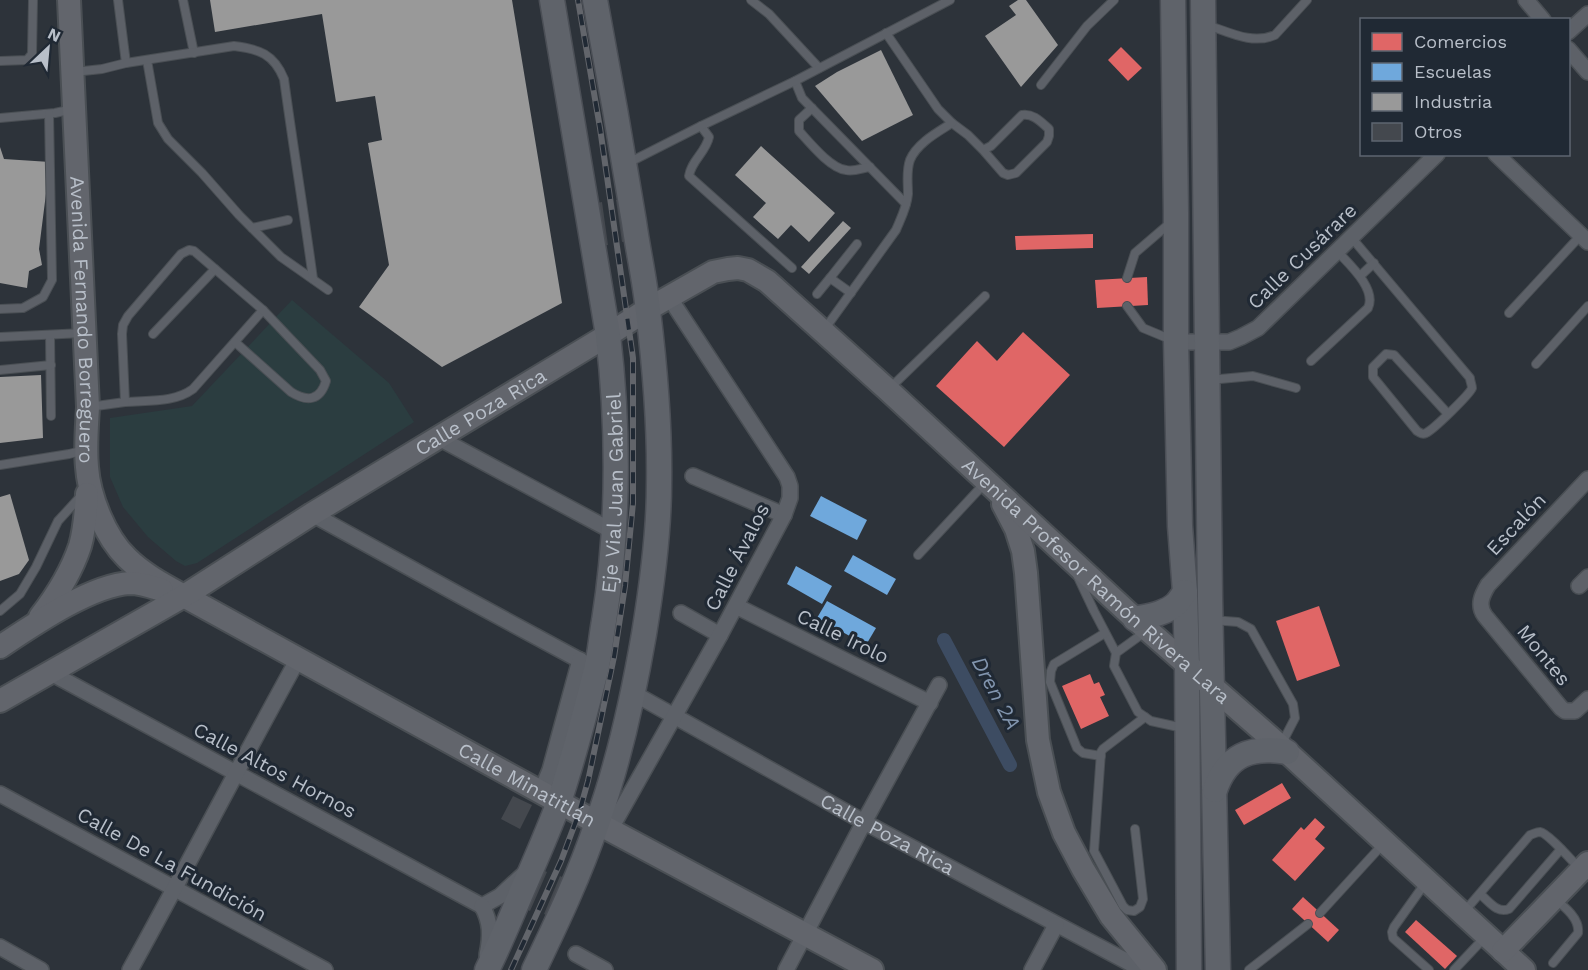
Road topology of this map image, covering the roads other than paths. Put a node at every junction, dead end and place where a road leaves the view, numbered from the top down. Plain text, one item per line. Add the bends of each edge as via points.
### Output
1 (33, 0) edge
2 (69, 0) edge
3 (118, 0) edge
4 (183, 0) edge
5 (552, 0) edge
6 (595, 0) edge
7 (751, 0) edge
8 (950, 0) edge
9 (1114, 0) edge
10 (1173, 0) edge
11 (1203, 0) edge
12 (1306, 0) edge
13 (1526, 0) edge
14 (1588, 14) edge
15 (1541, 18) edge
16 (1204, 24) junction
17 (1570, 31) edge
18 (886, 33) junction
19 (1570, 50) edge
20 (194, 52) junction
21 (147, 60) junction
22 (0, 61) edge
23 (126, 63) junction
24 (819, 68) junction
25 (72, 72) junction
26 (1588, 72) edge
27 (795, 81) junction
28 (1041, 85) dead end
29 (74, 108) junction
30 (812, 108) junction
31 (49, 114) junction
32 (0, 118) edge
33 (952, 123) junction
34 (701, 126) junction
35 (983, 150) junction
36 (1435, 156) edge
37 (1498, 156) edge
38 (625, 164) junction
39 (870, 167) junction
40 (906, 204) junction
41 (1176, 219) junction
42 (288, 220) dead end
43 (252, 228) junction
44 (1351, 237) junction
45 (1584, 238) edge
46 (857, 244) dead end
47 (1337, 251) junction
48 (1374, 263) junction
49 (792, 268) dead end
50 (215, 269) junction
51 (1360, 276) junction
52 (830, 278) junction
53 (1127, 278) dead end
54 (313, 279) junction
55 (328, 290) dead end
56 (851, 293) junction
57 (817, 294) dead end
58 (985, 296) dead end
59 (669, 297) junction
60 (1127, 306) dead end
61 (1588, 306) edge
62 (0, 309) edge
63 (648, 309) junction
64 (263, 310) junction
65 (1509, 313) dead end
66 (823, 331) junction
67 (84, 333) junction
68 (153, 334) dead end
69 (50, 335) junction
70 (608, 335) junction
71 (0, 336) edge
72 (1207, 341) junction
73 (235, 342) junction
74 (1176, 342) junction
75 (1311, 361) dead end
76 (1536, 364) dead end
77 (51, 365) junction
78 (0, 370) edge
79 (1208, 380) junction
80 (1296, 387) dead end
81 (888, 390) junction
82 (125, 402) junction
83 (88, 407) junction
84 (1448, 414) junction
85 (51, 416) dead end
86 (437, 437) junction
87 (0, 465) edge
88 (87, 469) junction
89 (693, 476) dead end
90 (1588, 479) edge
91 (992, 487) junction
92 (312, 513) junction
93 (784, 515) junction
94 (614, 532) junction
95 (918, 555) dead end
96 (1069, 558) junction
97 (1185, 592) junction
98 (184, 596) junction
99 (1480, 601) joint
100 (736, 606) junction
101 (0, 611) edge
102 (681, 613) dead end
103 (1211, 619) junction
104 (33, 625) junction
105 (1141, 625) junction
106 (1105, 633) junction
107 (720, 635) junction
108 (0, 647) edge
109 (1116, 653) junction
110 (298, 659) junction
111 (588, 664) junction
112 (1187, 664) junction
113 (49, 672) junction
114 (939, 685) dead end
115 (1213, 686) junction
116 (633, 693) junction
117 (1588, 699) edge
118 (0, 701) edge
119 (930, 703) junction
120 (675, 716) junction
121 (1145, 717) junction
122 (1188, 729) junction
123 (1284, 749) junction
124 (1101, 756) junction
125 (235, 772) junction
126 (0, 794) edge
127 (1214, 795) junction
128 (550, 797) junction
129 (864, 822) junction
130 (604, 826) junction
131 (1135, 829) dead end
132 (1385, 842) junction
133 (1561, 849) junction
134 (538, 856) junction
135 (1586, 872) edge
136 (1427, 881) junction
137 (174, 889) junction
138 (1480, 894) junction
139 (1559, 902) junction
140 (482, 906) junction
141 (1320, 913) dead end
142 (1462, 914) junction
143 (1308, 924) dead end
144 (1056, 925) junction
145 (806, 934) junction
146 (0, 947) edge
147 (576, 954) dead end
148 (1507, 955) edge
149 (1553, 963) dead end
150 (41, 970) edge
151 (130, 970) edge
152 (325, 970) edge
153 (486, 970) edge
154 (534, 970) edge
155 (605, 970) edge
156 (786, 970) edge
157 (872, 970) edge
158 (1032, 970) edge
159 (1143, 970) edge
160 (1155, 970) edge
161 (1189, 970) edge
162 (1218, 970) edge
163 (1249, 970) edge
164 (1429, 970) edge
165 (1454, 970) edge

1 - 22 lane via 32,54 27,60
2 - 25 main road, Avenida Fernando Borreguero
3 - 23 lane
4 - 20 lane
5 - 70 main road, Eje Vial Juan Gabriel
6 - 38 main road
7 - 24 lane
8 - 18 lane
9 - 28 lane via 1087,26
10 - 41 main road
11 - 16 main road
12 - 16 lane via 1268,38 1249,39
13 - 15 street
14 - 17 street
16 - 72 main road
18 - 24 lane
18 - 33 lane via 938,109
19 - 26 street
20 - 21 lane
20 - 54 lane via 234,46 251,48 268,55 279,66
21 - 23 lane
21 - 43 lane via 162,131
23 - 25 lane
24 - 27 lane
25 - 29 main road, Avenida Fernando Borreguero
27 - 30 lane via 802,98
27 - 34 lane
29 - 31 lane
29 - 67 main road, Avenida Fernando Borreguero
30 - 39 lane
30 - 39 lane via 799,120 799,131 805,138 839,169
31 - 32 lane
31 - 62 lane via 52,280 43,297 23,308
33 - 35 lane
33 - 40 lane via 929,138 910,160
34 - 38 lane
34 - 49 lane via 708,137 707,146 689,176
35 - 35 lane via 1022,115 1034,117 1049,129 1047,142 1016,173 1003,173
36 - 44 street, Calle Cusárare
37 - 45 street
38 - 63 main road
39 - 40 lane
40 - 56 lane via 896,230
41 - 53 lane via 1135,253
41 - 74 main road
42 - 43 lane
43 - 54 lane
44 - 47 street, Calle Cusárare
44 - 48 lane
45 - 65 lane
46 - 52 lane
47 - 51 lane
47 - 72 street, Calle Cusárare via 1258,328 1229,342
48 - 51 lane
48 - 84 lane via 1470,378 1472,388 1466,398
50 - 64 lane
50 - 68 lane
50 - 82 lane via 189,250 128,316 122,334
51 - 75 lane via 1371,298 1368,308
52 - 56 lane
52 - 57 lane
54 - 55 lane
56 - 66 lane
58 - 81 lane
59 - 63 main road, Avenida Profesor Ramón Rivera Lara
59 - 66 main road, Avenida Profesor Ramón Rivera Lara via 712,272 728,268 748,270 767,281
59 - 93 street, Calle Ávalos via 787,477 790,498
60 - 74 lane via 1143,328
61 - 76 lane
63 - 70 main road, Calle Poza Rica
63 - 116 main road via 656,383 659,485 648,607
64 - 73 lane
64 - 73 lane via 320,370 326,381 324,388 312,399 299,397
66 - 81 main road, Avenida Profesor Ramón Rivera Lara
67 - 69 lane
67 - 83 main road, Avenida Fernando Borreguero
69 - 71 lane
69 - 77 lane
70 - 86 main road, Calle Poza Rica
70 - 94 main road, Eje Vial Juan Gabriel via 615,434
72 - 74 street, Calle Cusárare
72 - 79 main road
73 - 82 lane via 185,395
74 - 97 main road
77 - 78 lane
77 - 85 lane
79 - 80 lane via 1253,376
79 - 103 main road
81 - 91 main road, Avenida Profesor Ramón Rivera Lara
82 - 83 lane
83 - 88 main road, Avenida Fernando Borreguero
84 - 84 lane via 1421,434 1372,377 1373,366 1386,354 1394,355
86 - 92 main road, Calle Poza Rica
86 - 94 street
87 - 88 lane via 69,454
88 - 98 main road, Avenida Fernando Borreguero via 97,513 112,540 150,577
88 - 101 lane via 20,594
88 - 104 main road via 86,519 77,554 57,595
89 - 93 street
90 - 99 street, Escalón via 1488,585
91 - 95 lane
91 - 96 main road, Avenida Profesor Ramón Rivera Lara
91 - 160 main road via 1016,529 1023,551 1038,740 1049,792 1083,869 1111,916
92 - 98 main road, Calle Poza Rica
92 - 111 street
93 - 100 street, Calle Ávalos
94 - 111 main road, Eje Vial Juan Gabriel via 608,595
96 - 105 main road, Avenida Profesor Ramón Rivera Lara
96 - 106 lane
97 - 105 main road via 1176,604
97 - 112 main road
98 - 104 main road via 145,585 111,586
98 - 110 main road, Calle Minatitlán
98 - 113 main road, Calle Poza Rica
99 - 117 street, Montes via 1481,611 1561,708 1575,711
100 - 107 street, Calle Ávalos
100 - 119 street, Calle Irolo
102 - 107 street
103 - 115 main road
103 - 123 lane via 1251,628 1293,704 1295,718
104 - 108 main road
105 - 109 lane
105 - 112 main road, Avenida Profesor Ramón Rivera Lara
106 - 109 lane
106 - 124 lane via 1054,664 1050,682 1077,748
107 - 120 street, Calle Ávalos
109 - 121 lane via 1114,666 1138,712
110 - 125 street
110 - 128 main road, Calle Minatitlán
111 - 128 main road, Eje Vial Juan Gabriel
112 - 115 main road, Avenida Profesor Ramón Rivera Lara
112 - 122 main road
113 - 118 main road, Calle Poza Rica
113 - 125 street, Calle Altos Hornos
114 - 119 street
115 - 123 main road, Avenida Profesor Ramón Rivera Lara
115 - 127 main road
116 - 120 street, Calle Poza Rica
116 - 130 main road
119 - 129 street
120 - 129 street, Calle Poza Rica
120 - 130 street, Calle Ávalos
121 - 122 lane
121 - 124 lane via 1103,749
122 - 161 main road
123 - 127 main road via 1255,750 1240,756 1219,778
123 - 132 main road, Avenida Profesor Ramón Rivera Lara
124 - 131 lane via 1094,851 1127,910 1140,907 1143,899
125 - 137 street
125 - 140 street, Calle Altos Hornos
126 - 137 street, Calle De La Fundición
127 - 162 main road
128 - 130 main road, Calle Minatitlán
128 - 134 main road, Eje Vial Juan Gabriel
129 - 144 street, Calle Poza Rica
129 - 145 street
130 - 145 main road, Calle Minatitlán
130 - 154 main road
132 - 136 main road, Avenida Profesor Ramón Rivera Lara
132 - 141 lane
133 - 135 lane
133 - 138 lane via 1543,834 1530,835
133 - 138 lane via 1509,909 1495,908
134 - 140 street via 511,887
134 - 153 main road, Eje Vial Juan Gabriel
135 - 139 main road
136 - 142 main road, Avenida Profesor Ramón Rivera Lara
136 - 164 lane via 1392,932 1393,938
137 - 151 street
137 - 152 street, Calle De La Fundición
138 - 142 lane
139 - 148 main road
139 - 149 lane via 1579,927
140 - 153 street via 490,928
142 - 148 main road, Avenida Profesor Ramón Rivera Lara
143 - 163 lane
144 - 158 street
144 - 159 street, Calle Poza Rica
145 - 156 street
145 - 157 main road, Calle Minatitlán
146 - 150 street
147 - 155 street
148 - 165 lane

